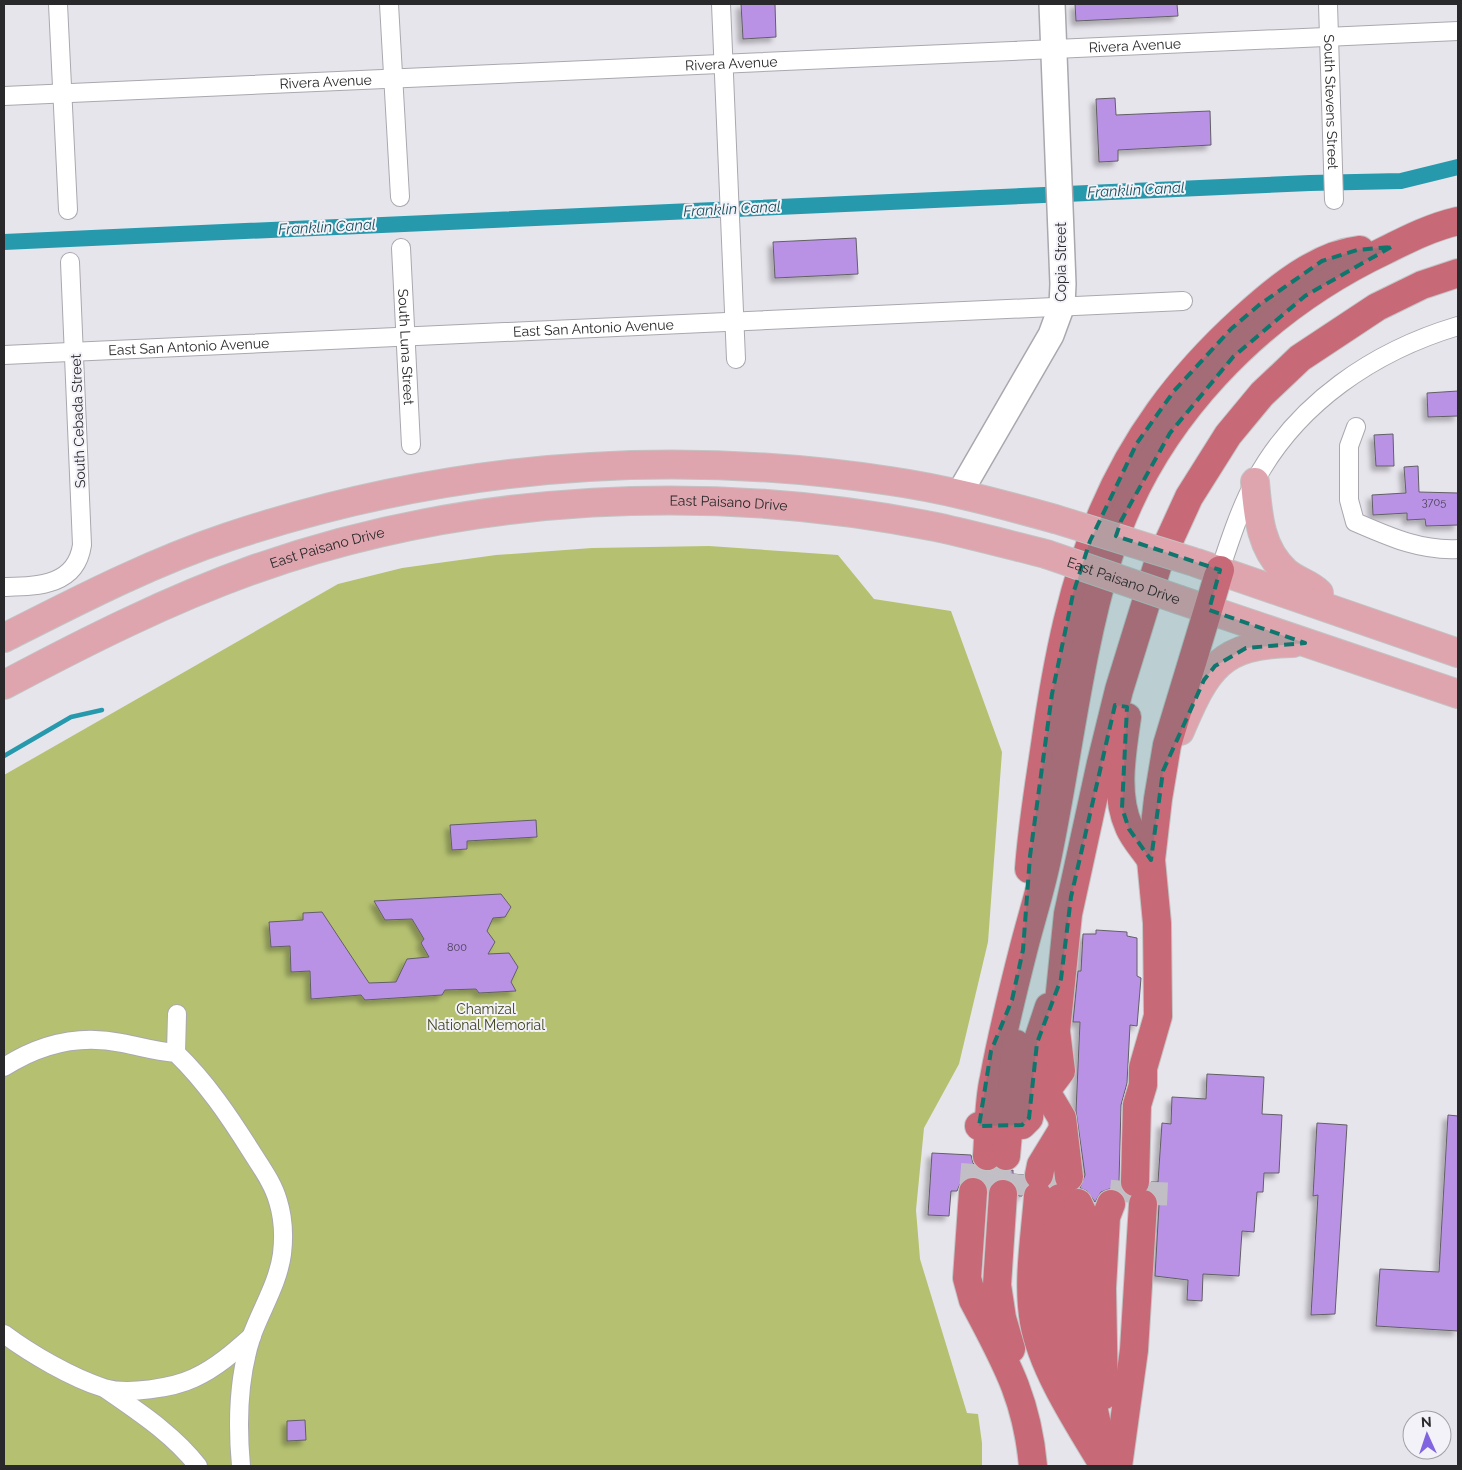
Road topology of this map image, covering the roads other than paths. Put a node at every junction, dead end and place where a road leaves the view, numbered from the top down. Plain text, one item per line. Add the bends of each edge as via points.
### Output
1 (58, 4) edge
2 (389, 4) edge
3 (721, 4) edge
4 (1052, 4) edge
5 (1328, 4) edge
6 (1458, 30) edge
7 (1330, 36) junction
8 (1054, 47) junction
9 (724, 62) junction
10 (392, 77) junction
11 (62, 93) junction
12 (4, 96) edge
13 (400, 197) dead end
14 (1334, 200) dead end
15 (68, 210) dead end
16 (1458, 221) edge
17 (401, 248) dead end
18 (70, 262) dead end
19 (1458, 273) edge
20 (1183, 301) dead end
21 (1062, 306) junction
22 (735, 322) junction
23 (1458, 326) edge
24 (406, 337) junction
25 (76, 352) junction
26 (4, 355) edge
27 (736, 359) dead end
28 (1356, 427) dead end
29 (411, 445) dead end
30 (1255, 482) junction
31 (959, 494) junction
32 (870, 516) junction
33 (1458, 550) edge
34 (1220, 570) junction
35 (4, 587) edge
36 (1209, 610) junction
37 (1335, 610) junction
38 (1136, 636) junction
39 (4, 638) edge
40 (1305, 643) junction
41 (1458, 653) edge
42 (4, 685) edge
43 (1458, 694) edge
44 (1163, 771) junction
45 (1150, 860) junction
46 (1061, 979) junction
47 (1012, 1000) junction
48 (177, 1014) dead end
49 (176, 1053) junction
50 (4, 1067) edge
51 (995, 1126) junction
52 (1030, 1177) junction
53 (1136, 1187) junction
54 (4, 1335) edge
55 (252, 1336) junction
56 (1012, 1375) junction
57 (106, 1388) junction
58 (1023, 1404) junction
59 (1106, 1429) junction
60 (198, 1466) edge
61 (241, 1466) edge
62 (1033, 1466) edge
63 (1106, 1466) edge
64 (1118, 1466) edge

1 - 11 street
2 - 10 street
3 - 9 street
4 - 8 main road, Copia Street
5 - 7 street, South Stevens Street
6 - 7 street, Rivera Avenue
7 - 8 street, Rivera Avenue
7 - 14 street, South Stevens Street
8 - 9 street, Rivera Avenue
8 - 21 main road, Copia Street
9 - 10 street, Rivera Avenue
9 - 22 street
10 - 11 street, Rivera Avenue
10 - 13 street
11 - 12 street, Rivera Avenue
11 - 15 street
16 - 47 highway via 1433,227 1391,247 1356,250 1322,261 1258,305 1174,391 1115,480 1090,541 1064,633 1052,694 1030,856 1023,950
17 - 24 street, South Luna Street
18 - 25 street, South Cebada Street
19 - 38 highway via 1422,285 1378,307 1300,358 1262,394 1228,435 1190,498 1157,567
20 - 21 street, East San Antonio Avenue
21 - 22 street, East San Antonio Avenue
21 - 31 main road, Copia Street via 1051,335
22 - 24 street, East San Antonio Avenue
22 - 27 street
23 - 30 street via 1384,355 1342,382 1303,416 1276,448
24 - 25 street, East San Antonio Avenue
24 - 29 street, South Luna Street
25 - 26 street, East San Antonio Avenue
25 - 35 street, South Cebada Street via 81,557 68,574 49,583
28 - 33 street via 1349,446 1349,500 1355,522 1419,548
30 - 34 street
30 - 37 main road via 1261,530 1273,559 1288,574 1311,585
31 - 32 main road via 948,509 939,512 895,507
31 - 34 main road, bridge via 1055,519
31 - 39 main road via 807,470 736,465 664,463 573,467 462,479 322,508 226,538 151,567
32 - 36 main road, East Paisano Drive, bridge via 936,527 1046,554
32 - 42 main road, East Paisano Drive via 757,503 635,501 531,507 429,522 369,535 253,570 139,616
34 - 36 highway
34 - 37 main road
36 - 40 main road, East Paisano Drive
36 - 44 highway via 1167,745
37 - 41 main road
38 - 45 highway via 1122,764 1122,808 1130,829
38 - 46 highway via 1110,726 1079,858 1068,914
40 - 43 main road, East Paisano Drive
40 - 44 main road via 1246,648 1215,666 1204,680
44 - 45 highway
45 - 53 highway via 1157,923 1158,1016 1137,1105
46 - 51 highway via 1036,1043 1029,1118 1022,1125
46 - 52 highway via 1056,1031 1061,1071 1048,1088 1048,1095 1062,1118
47 - 51 highway via 1014,1028
47 - 51 highway via 998,1028 984,1079
48 - 49 street
49 - 50 street via 88,1039 45,1046
49 - 55 street via 196,1072 230,1118 278,1201 282,1253 275,1282
51 - 52 highway
52 - 56 highway via 981,1257 991,1319
52 - 56 highway via 967,1278 973,1300
52 - 58 highway via 997,1275 998,1298
52 - 59 highway via 1032,1287 1034,1323 1039,1342 1061,1391
52 - 59 highway via 1013,1264 1015,1311 1020,1332 1064,1413
52 - 63 highway via 1056,1278 1061,1339
52 - 63 highway via 1082,1214 1078,1335
53 - 59 highway via 1149,1292 1140,1372
53 - 59 highway via 1106,1217 1102,1360
54 - 57 street via 68,1372
55 - 57 street via 216,1366 193,1379 164,1387
55 - 61 street via 240,1401
56 - 58 highway
57 - 60 street via 162,1429
58 - 62 highway
59 - 63 highway
59 - 64 highway

